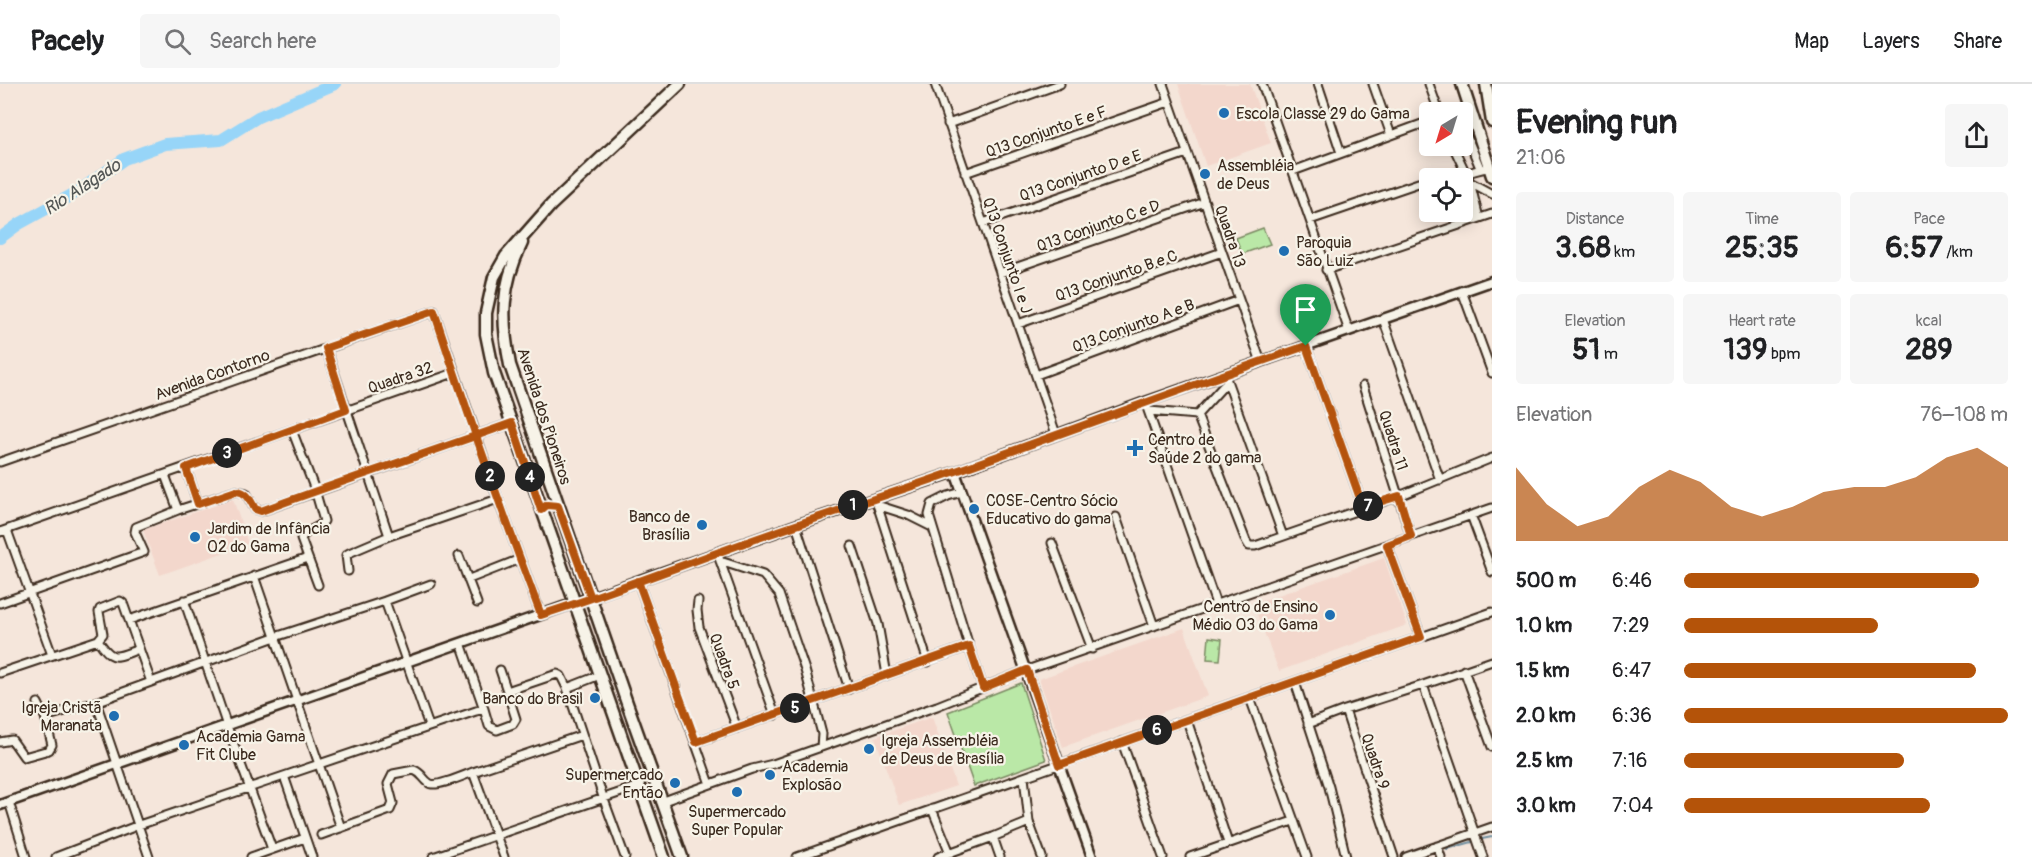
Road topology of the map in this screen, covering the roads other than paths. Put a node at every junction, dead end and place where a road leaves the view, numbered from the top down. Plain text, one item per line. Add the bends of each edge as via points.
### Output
1 (680, 84) edge
2 (935, 84) edge
3 (1060, 84) edge
4 (1163, 84) edge
5 (1262, 84) edge
6 (1318, 84) edge
7 (1373, 84) edge
8 (1429, 84) edge
9 (1462, 84) edge
10 (1486, 84) edge
11 (1169, 102) junction
12 (1435, 102) edge
13 (1492, 122) edge
14 (948, 124) junction
15 (1419, 125) edge
16 (1391, 135) junction
17 (1473, 149) edge
18 (1187, 153) junction
19 (1341, 153) junction
20 (1293, 171) junction
21 (1487, 171) edge
22 (965, 173) junction
23 (1419, 183) edge
24 (1473, 184) edge
25 (1473, 194) edge
26 (1492, 194) edge
27 (1205, 202) junction
28 (1492, 214) edge
29 (1479, 218) junction
30 (1310, 220) junction
31 (982, 224) junction
32 (526, 235) junction
33 (1222, 252) junction
34 (1326, 270) junction
35 (1000, 273) junction
36 (1492, 280) edge
37 (1462, 291) junction
38 (1239, 300) junction
39 (1383, 319) junction
40 (1018, 324) junction
41 (504, 330) junction
42 (1349, 331) junction
43 (486, 334) junction
44 (1306, 346) junction
45 (326, 348) junction
46 (1260, 362) junction
47 (454, 373) junction
48 (1492, 373) edge
49 (1036, 375) junction
50 (1226, 379) junction
51 (1363, 386) dead end
52 (1145, 402) junction
53 (346, 410) junction
54 (1149, 411) junction
55 (1197, 415) junction
56 (512, 423) junction
57 (291, 430) junction
58 (1056, 434) junction
59 (477, 436) junction
60 (1492, 458) edge
61 (0, 462) edge
62 (186, 468) junction
63 (955, 472) junction
64 (368, 473) junction
65 (165, 475) junction
66 (1440, 480) junction
67 (315, 490) junction
68 (962, 492) junction
69 (1399, 496) junction
70 (498, 499) junction
71 (876, 501) junction
72 (198, 504) junction
73 (558, 506) junction
74 (1363, 507) junction
75 (1492, 508) edge
76 (178, 510) junction
77 (541, 510) junction
78 (1472, 514) junction
79 (1116, 518) dead end
80 (796, 525) junction
81 (932, 527) junction
82 (4, 531) edge
83 (389, 536) junction
84 (1283, 536) junction
85 (1411, 536) junction
86 (1052, 543) dead end
87 (1387, 545) junction
88 (852, 546) dead end
89 (459, 556) dead end
90 (719, 557) junction
91 (308, 558) junction
92 (520, 560) junction
93 (1491, 567) edge
94 (348, 571) dead end
95 (254, 576) junction
96 (469, 579) junction
97 (638, 581) junction
98 (431, 584) dead end
99 (318, 585) dead end
100 (29, 593) junction
101 (591, 598) junction
102 (184, 600) junction
103 (698, 600) dead end
104 (385, 601) junction
105 (0, 603) edge
106 (477, 603) dead end
107 (574, 604) junction
108 (1216, 604) junction
109 (1492, 612) edge
110 (541, 615) junction
111 (129, 620) junction
112 (1155, 626) junction
113 (275, 637) junction
114 (1421, 637) junction
115 (98, 640) junction
116 (461, 643) junction
117 (969, 646) junction
118 (140, 649) junction
119 (1092, 649) junction
120 (52, 655) junction
121 (1492, 661) edge
122 (928, 662) junction
123 (205, 663) junction
124 (405, 663) junction
125 (500, 670) dead end
126 (1027, 670) junction
127 (1464, 670) junction
128 (0, 673) edge
129 (600, 675) junction
130 (887, 675) junction
131 (151, 682) junction
132 (1294, 682) junction
133 (1423, 685) junction
134 (567, 688) junction
135 (983, 688) junction
136 (849, 689) junction
137 (507, 691) junction
138 (1250, 698) junction
139 (297, 701) junction
140 (96, 702) junction
141 (813, 702) junction
142 (38, 703) dead end
143 (628, 706) junction
144 (484, 709) junction
145 (1345, 710) junction
146 (775, 715) junction
147 (45, 717) junction
148 (615, 719) junction
149 (633, 720) junction
150 (1187, 720) junction
151 (1308, 724) junction
152 (227, 726) junction
153 (429, 726) junction
154 (737, 728) junction
155 (582, 735) junction
156 (0, 742) edge
157 (696, 742) junction
158 (1122, 742) junction
159 (821, 747) junction
160 (1492, 747) edge
161 (116, 763) junction
162 (318, 764) junction
163 (1059, 765) junction
164 (473, 772) junction
165 (284, 776) junction
166 (1024, 777) junction
167 (710, 784) junction
168 (639, 786) junction
169 (250, 788) junction
170 (603, 797) junction
171 (9, 802) junction
172 (662, 802) junction
173 (0, 805) edge
174 (932, 809) junction
175 (1293, 821) junction
176 (1029, 822) junction
177 (139, 825) junction
178 (1492, 827) edge
179 (341, 828) junction
180 (1474, 833) junction
181 (321, 835) dead end
182 (496, 836) junction
183 (993, 837) junction
184 (305, 838) junction
185 (1228, 843) junction
186 (1437, 846) junction
187 (272, 849) junction
188 (955, 854) edge
189 (438, 856) edge
190 (26, 857) edge
191 (56, 857) edge
192 (150, 857) edge
193 (251, 857) edge
194 (312, 857) edge
195 (504, 857) edge
196 (625, 857) edge
197 (664, 857) edge
198 (682, 857) edge
199 (797, 857) edge
200 (938, 857) edge
201 (1000, 857) edge
202 (1042, 857) edge
203 (1092, 857) edge
204 (1163, 857) edge
205 (1190, 857) edge
206 (1306, 857) edge
207 (1346, 857) edge
208 (1394, 857) edge
209 (1406, 857) edge
210 (1441, 857) edge
211 (1483, 857) edge

1 - 32 main road via 551,204
2 - 14 street, Q13 Conjunto I e J
3 - 14 street
4 - 11 street, Quadra 13
5 - 20 street
6 - 19 street
7 - 16 street
8 - 12 street
9 - 21 main road
10 - 13 main road
11 - 18 street, Quadra 13
11 - 22 street, Q13 Conjunto E e F
14 - 22 street, Q13 Conjunto I e J
15 - 16 street
16 - 19 street
17 - 21 street
18 - 27 street, Quadra 13
18 - 31 street, Q13 Conjunto D e E
19 - 20 street
20 - 30 street
22 - 31 street, Q13 Conjunto I e J
23 - 30 street
24 - 26 street
25 - 29 street
27 - 33 street, Quadra 13
27 - 35 street, Q13 Conjunto C e D
28 - 29 street
29 - 34 street
30 - 34 street
31 - 35 street, Q13 Conjunto I e J
32 - 41 main road, Avenida dos Pioneiros via 505,295
32 - 43 main road, Avenida dos Pioneiros via 494,278
33 - 38 street, Quadra 13
33 - 40 street, Q13 Conjunto B e C
34 - 42 street
35 - 40 street, Q13 Conjunto I e J
36 - 37 street
37 - 39 street
37 - 48 street
38 - 46 street, Quadra 13
38 - 49 street, Q13 Conjunto A e B
39 - 42 street
39 - 66 street
40 - 49 street, Q13 Conjunto I e J
41 - 43 main road via 493,329
41 - 73 main road, Avenida dos Pioneiros via 510,365
42 - 44 street
43 - 56 main road, Avenida dos Pioneiros via 494,373
44 - 46 street
44 - 74 street
45 - 47 street, Avenida Contorno via 434,311
45 - 53 street
45 - 61 street, Avenida Contorno
46 - 50 street
47 - 53 street, Quadra 32
47 - 59 street
49 - 58 street, Q13 Conjunto I e J
50 - 52 street
50 - 55 street
50 - 84 street
51 - 69 street, Quadra 11
52 - 54 street
52 - 58 street
53 - 57 street, Quadra 32
53 - 64 street
54 - 55 street
54 - 108 street
55 - 84 street via 1249,546
56 - 59 street
56 - 77 main road, Avenida dos Pioneiros
57 - 62 street, Quadra 32
57 - 67 street
58 - 63 street
59 - 64 street
59 - 70 street
60 - 66 street
62 - 65 street, Quadra 32
62 - 72 street
63 - 68 street
63 - 71 street
64 - 67 street
64 - 83 street
65 - 76 street
65 - 82 street, Quadra 32
66 - 69 street
67 - 72 street via 261,511 241,491
67 - 91 street via 324,521 302,536
68 - 81 street via 932,504
68 - 126 street
69 - 74 street
69 - 85 street, Quadra 11
70 - 83 street
70 - 92 street
71 - 80 street
71 - 81 street
71 - 122 street
72 - 76 street
73 - 77 main road via 547,505
73 - 101 main road, Avenida dos Pioneiros
74 - 84 street
75 - 78 street
76 - 100 street via 136,527 144,552
77 - 107 main road, Avenida dos Pioneiros
78 - 85 street
78 - 93 street
79 - 112 street
80 - 90 street
80 - 136 street
81 - 117 street
82 - 100 street
83 - 94 street via 346,555
85 - 87 street
86 - 119 street
87 - 108 street
87 - 114 street
88 - 130 street via 878,624
89 - 96 street
90 - 97 street
90 - 141 street via 764,575 774,586
90 - 146 street
91 - 95 street
91 - 99 street
92 - 96 street
92 - 110 street
95 - 102 street
95 - 113 street
96 - 106 street
97 - 101 street
97 - 157 street
98 - 104 street
100 - 105 street
100 - 120 street
101 - 107 street
101 - 143 main road, Avenida dos Pioneiros
102 - 111 street
102 - 123 street
103 - 154 street, Quadra 5 via 699,627
104 - 113 street
104 - 124 street
107 - 110 street
107 - 129 main road, Avenida dos Pioneiros
108 - 112 street
109 - 114 street
110 - 116 street
111 - 115 street via 122,602 104,606 99,612 103,636
111 - 118 street
112 - 119 street
113 - 123 street
113 - 139 street
114 - 132 street
115 - 118 street via 106,654 115,657
115 - 120 street
116 - 124 street
116 - 144 street
117 - 122 street
117 - 135 street
118 - 131 street
119 - 126 street
120 - 128 street
121 - 127 street
122 - 130 street
123 - 131 street
123 - 152 street
124 - 139 street
124 - 153 street
125 - 137 street
126 - 135 street
126 - 163 street
127 - 133 street
127 - 160 street
129 - 134 street
129 - 148 main road, Avenida dos Pioneiros
130 - 136 street
131 - 140 street
132 - 138 street
132 - 151 street
133 - 145 street
133 - 180 street
134 - 137 street via 557,674
134 - 155 street
135 - 159 street
136 - 141 street
137 - 144 street via 516,716 513,724 492,729
138 - 150 street
138 - 175 street
139 - 152 street
139 - 162 street
140 - 147 street
140 - 161 street
141 - 146 street
141 - 159 street via 822,734
142 - 147 street
143 - 148 main road
143 - 149 main road, Avenida dos Pioneiros
144 - 153 street
145 - 151 street
145 - 208 street, Quadra 9
146 - 154 street
147 - 156 street via 52,745 49,750 24,757 12,740
148 - 149 main road
148 - 168 main road, Avenida dos Pioneiros
149 - 172 main road, Avenida dos Pioneiros
150 - 158 street
150 - 185 street
151 - 207 street
152 - 161 street
152 - 169 street
153 - 162 street
154 - 157 street
155 - 164 street
155 - 170 street
157 - 167 street
158 - 163 street
158 - 204 street
159 - 167 street
161 - 171 street
161 - 177 street
162 - 165 street
162 - 179 street
163 - 166 street
163 - 203 street
164 - 179 street via 435,785 414,770 393,774 388,784 393,803 390,810
164 - 182 street
165 - 169 street
165 - 184 street
166 - 174 street
166 - 176 street
167 - 172 street
168 - 170 street
168 - 197 main road, Avenida dos Pioneiros
169 - 177 street
169 - 187 street
170 - 182 street
170 - 196 street
171 - 173 street
171 - 190 street
172 - 198 main road, Avenida dos Pioneiros
174 - 188 street
174 - 199 street
175 - 185 street
175 - 206 street
176 - 183 street
176 - 202 street
177 - 191 street
177 - 192 street
178 - 180 street
179 - 181 street
180 - 186 street
180 - 211 street
182 - 189 street
182 - 195 street
183 - 188 street
183 - 201 street
184 - 187 street
184 - 194 street
185 - 205 street
186 - 209 street
186 - 210 street
187 - 193 street
188 - 200 street

